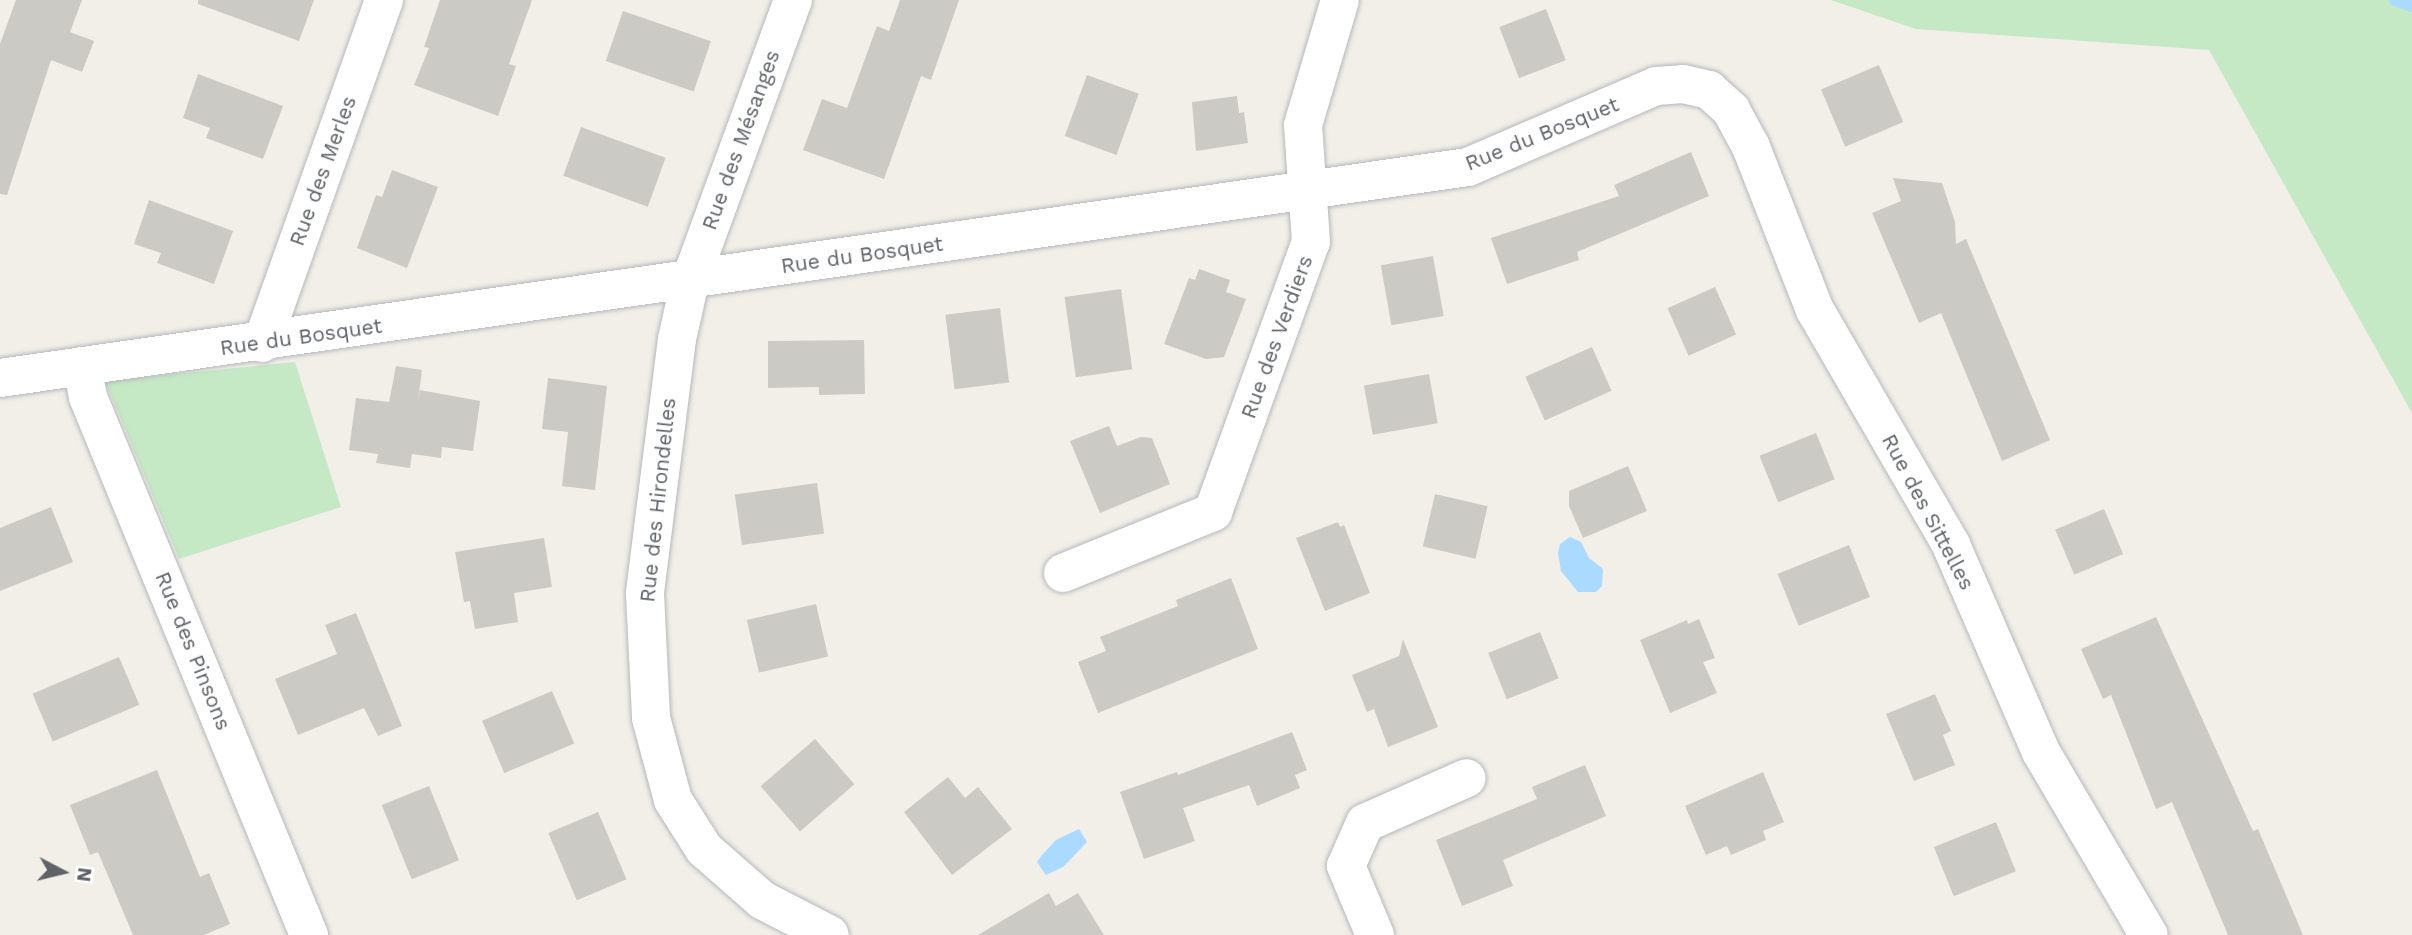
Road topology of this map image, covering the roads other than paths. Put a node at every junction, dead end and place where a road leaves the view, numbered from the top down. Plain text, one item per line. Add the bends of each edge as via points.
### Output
1 (384, 0) edge
2 (793, 0) edge
3 (1340, 0) edge
4 (1709, 90) joint
5 (1308, 189) junction
6 (690, 281) junction
7 (262, 343) junction
8 (82, 366) junction
9 (0, 378) edge
10 (1063, 573) dead end
11 (1467, 778) dead end
12 (309, 935) edge
13 (830, 935) edge
14 (1375, 935) edge
15 (2149, 935) edge

1 - 7 street, Rue des Merles
2 - 6 street, Rue des Mésanges
3 - 5 street, Rue des Verdiers via 1303,125
4 - 5 street, Rue du Bosquet via 1683,84 1656,86 1468,167
4 - 15 street, Rue des Sittelles via 1731,110 1751,147 1815,310 1951,545 2041,752
5 - 6 street, Rue du Bosquet
5 - 10 street, Rue des Verdiers via 1311,242 1213,512
6 - 7 street, Rue du Bosquet
6 - 13 street, Rue des Hirondelles via 677,339 645,594 650,718 673,800 704,849 762,900
7 - 8 street, Rue du Bosquet
8 - 9 street, Rue du Bosquet
8 - 12 street, Rue des Pinsons via 88,397
11 - 14 street via 1365,823 1346,866

